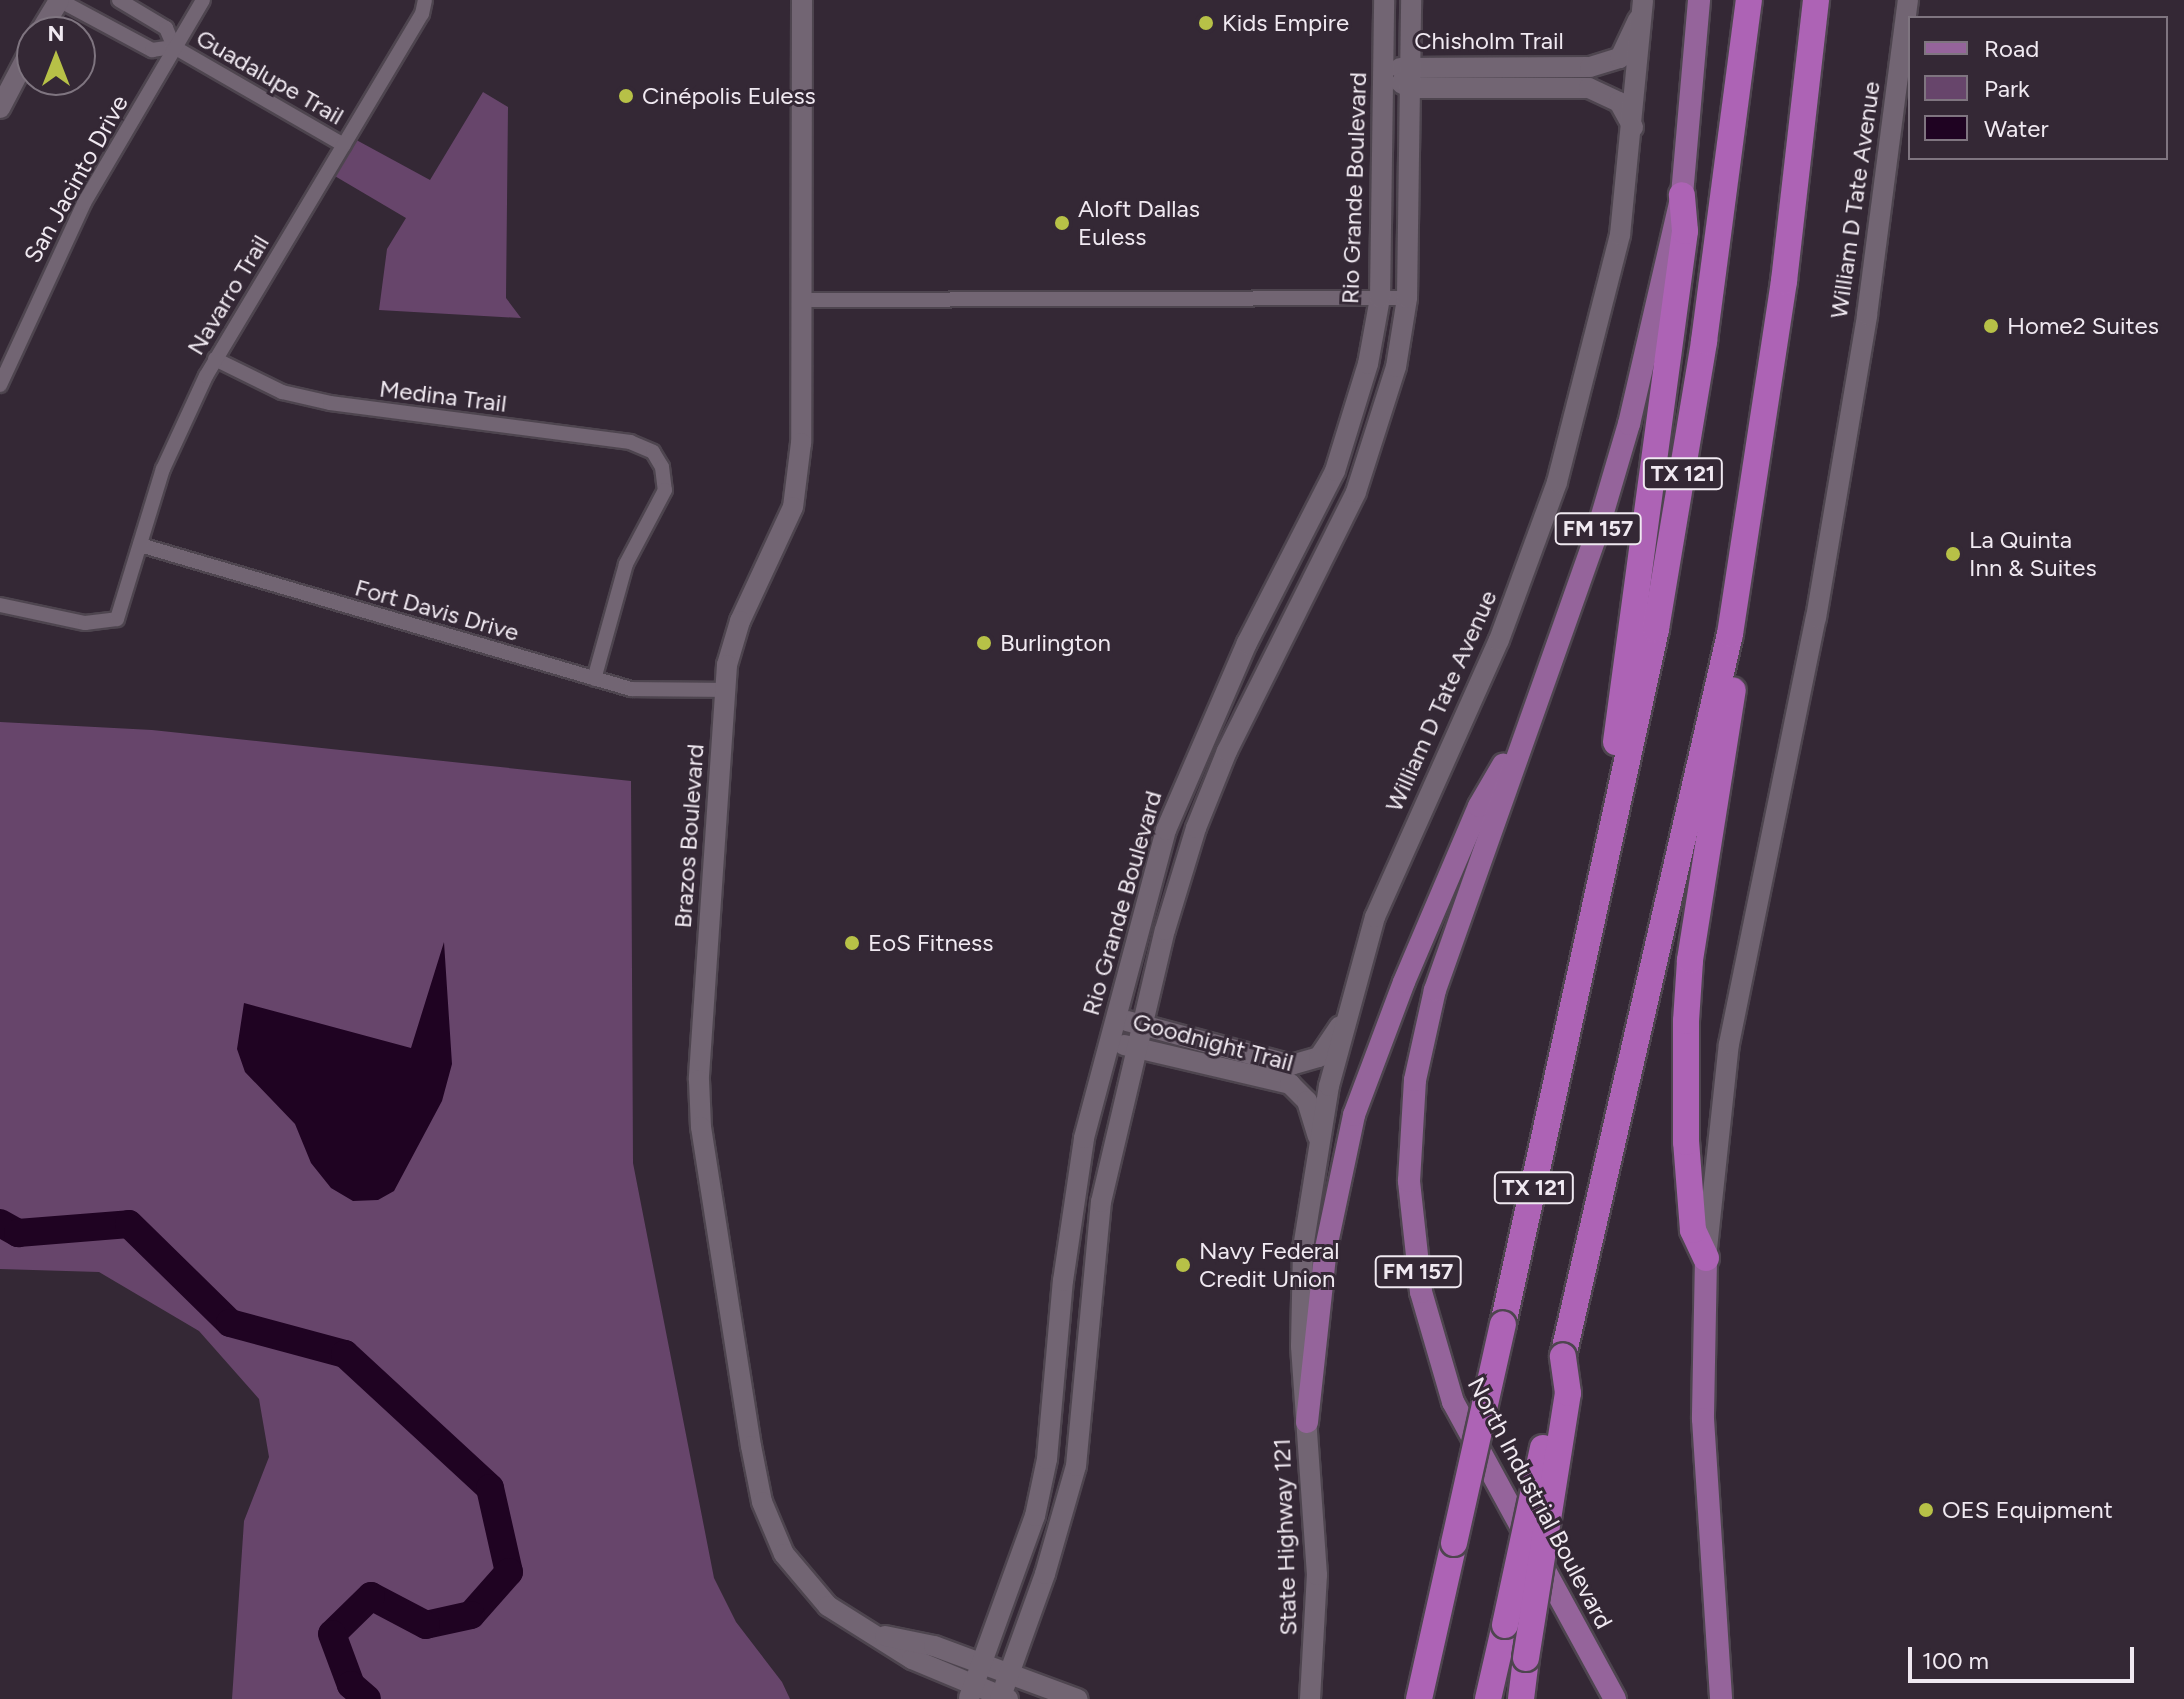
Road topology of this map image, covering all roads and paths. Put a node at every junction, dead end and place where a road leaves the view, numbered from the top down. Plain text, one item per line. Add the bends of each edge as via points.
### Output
1 (59, 0) edge
2 (119, 0) edge
3 (203, 0) edge
4 (425, 0) edge
5 (802, 0) edge
6 (1384, 0) edge
7 (1411, 0) edge
8 (1699, 0) edge
9 (1749, 0) edge
10 (1816, 0) edge
11 (1908, 0) edge
12 (1643, 4) edge
13 (174, 47) junction
14 (1411, 64) junction
15 (1384, 74) junction
16 (6, 81) edge
17 (1411, 88) junction
18 (0, 108) edge
19 (1633, 127) junction
20 (344, 145) junction
21 (1682, 195) junction
22 (1380, 298) junction
23 (1407, 298) junction
24 (801, 300) junction
25 (215, 359) junction
26 (0, 385) edge
27 (1301, 543) junction
28 (140, 545) junction
29 (1325, 555) junction
30 (0, 605) edge
31 (1730, 634) junction
32 (594, 679) junction
33 (725, 690) junction
34 (1527, 722) junction
35 (1588, 944) junction
36 (1349, 1013) junction
37 (1114, 1018) junction
38 (1140, 1024) junction
39 (1108, 1041) junction
40 (1134, 1048) junction
41 (1320, 1141) junction
42 (1706, 1258) junction
43 (1563, 1356) junction
44 (1307, 1422) junction
45 (877, 1634) junction
46 (982, 1662) junction
47 (1009, 1672) junction
48 (971, 1693) edge
49 (1003, 1698) edge
50 (1077, 1699) edge
51 (1310, 1699) edge
52 (1419, 1699) edge
53 (1488, 1699) edge
54 (1521, 1699) edge
55 (1615, 1699) edge
56 (1721, 1699) edge

1 - 13 street, Guadalupe Trail via 152,50
2 - 13 street, Guadalupe Trail via 166,28
3 - 13 street, San Jacinto Drive
4 - 20 street, Navarro Trail via 422,14
5 - 24 street, Brazos Boulevard
6 - 15 street, Rio Grande Boulevard
7 - 14 street, Rio Grande Boulevard
8 - 21 main road, FM 157
9 - 35 highway, TX 121 via 1689,439 1656,629
10 - 31 highway, TX 121 via 1784,281
11 - 42 street, William D Tate Avenue via 1867,315 1816,618 1729,1044
12 - 14 street, Chisholm Trail via 1620,58 1590,67
12 - 19 street, William D Tate Avenue
13 - 20 street, Guadalupe Trail
13 - 26 street, San Jacinto Drive via 84,203
14 - 15 street, Chisholm Trail
14 - 17 street, Rio Grande Boulevard
15 - 17 street, Chisholm Trail
15 - 22 street, Rio Grande Boulevard
16 - 18 street
17 - 19 street, Chisholm Trail via 1589,88 1619,102
17 - 23 street, Rio Grande Boulevard
19 - 36 street, William D Tate Avenue via 1620,235 1557,482 1499,640 1375,917
20 - 25 street, Navarro Trail
21 - 34 main road, FM 157 via 1629,424 1598,529
21 - 35 highway via 1685,231 1619,723 1595,855
22 - 23 street
22 - 24 street
22 - 27 street, Rio Grande Boulevard via 1351,425
23 - 29 street, Rio Grande Boulevard via 1377,436
24 - 33 street, Brazos Boulevard via 801,443 793,507 740,621
25 - 28 street, Navarro Trail via 163,469
25 - 32 street, Medina Trail via 282,392 330,403 630,442 653,452 662,467 665,490 626,564
27 - 29 street
27 - 37 street, Rio Grande Boulevard via 1247,643 1166,830
28 - 30 street, Navarro Trail via 117,619 105,624
28 - 32 street, Fort Davis Drive
29 - 38 street, Rio Grande Boulevard via 1277,645 1196,828
31 - 42 highway via 1733,696 1690,960 1686,1021 1686,1142 1693,1230
31 - 43 highway, TX 121
32 - 33 street, Fort Davis Drive via 631,689
33 - 45 street, Brazos Boulevard via 699,1080 714,1216 762,1502 784,1554 828,1606
34 - 44 main road via 1479,806 1354,1115 1326,1248
34 - 55 main road, North Industrial Boulevard / FM 157 via 1435,990 1415,1080 1409,1181 1413,1236 1424,1307 1453,1402
35 - 52 highway, TX 121, bridge
36 - 38 street, Goodnight Trail via 1319,1057 1291,1065
36 - 41 street, William D Tate Avenue
37 - 38 street, Goodnight Trail
37 - 39 street, Rio Grande Boulevard
38 - 40 street, Rio Grande Boulevard
39 - 40 street, Goodnight Trail
39 - 46 street, Rio Grande Boulevard via 1074,1198 1047,1459 1035,1516
40 - 41 street, Goodnight Trail via 1290,1084 1307,1101
40 - 47 street, Rio Grande Boulevard via 1101,1202 1076,1466 1063,1521
41 - 44 street, William D Tate Avenue via 1303,1248
42 - 56 main road via 1703,1419
43 - 53 highway, TX 121, bridge
43 - 54 highway, bridge via 1568,1393
44 - 51 street, State Highway 121 via 1317,1575
45 - 46 street, Brazos Boulevard
45 - 48 street, Brazos Boulevard
46 - 47 street, Brazos Boulevard
46 - 48 street, Rio Grande Boulevard
47 - 49 street, Rio Grande Boulevard
47 - 50 street, Brazos Boulevard
48 - 49 street, Brazos Boulevard

